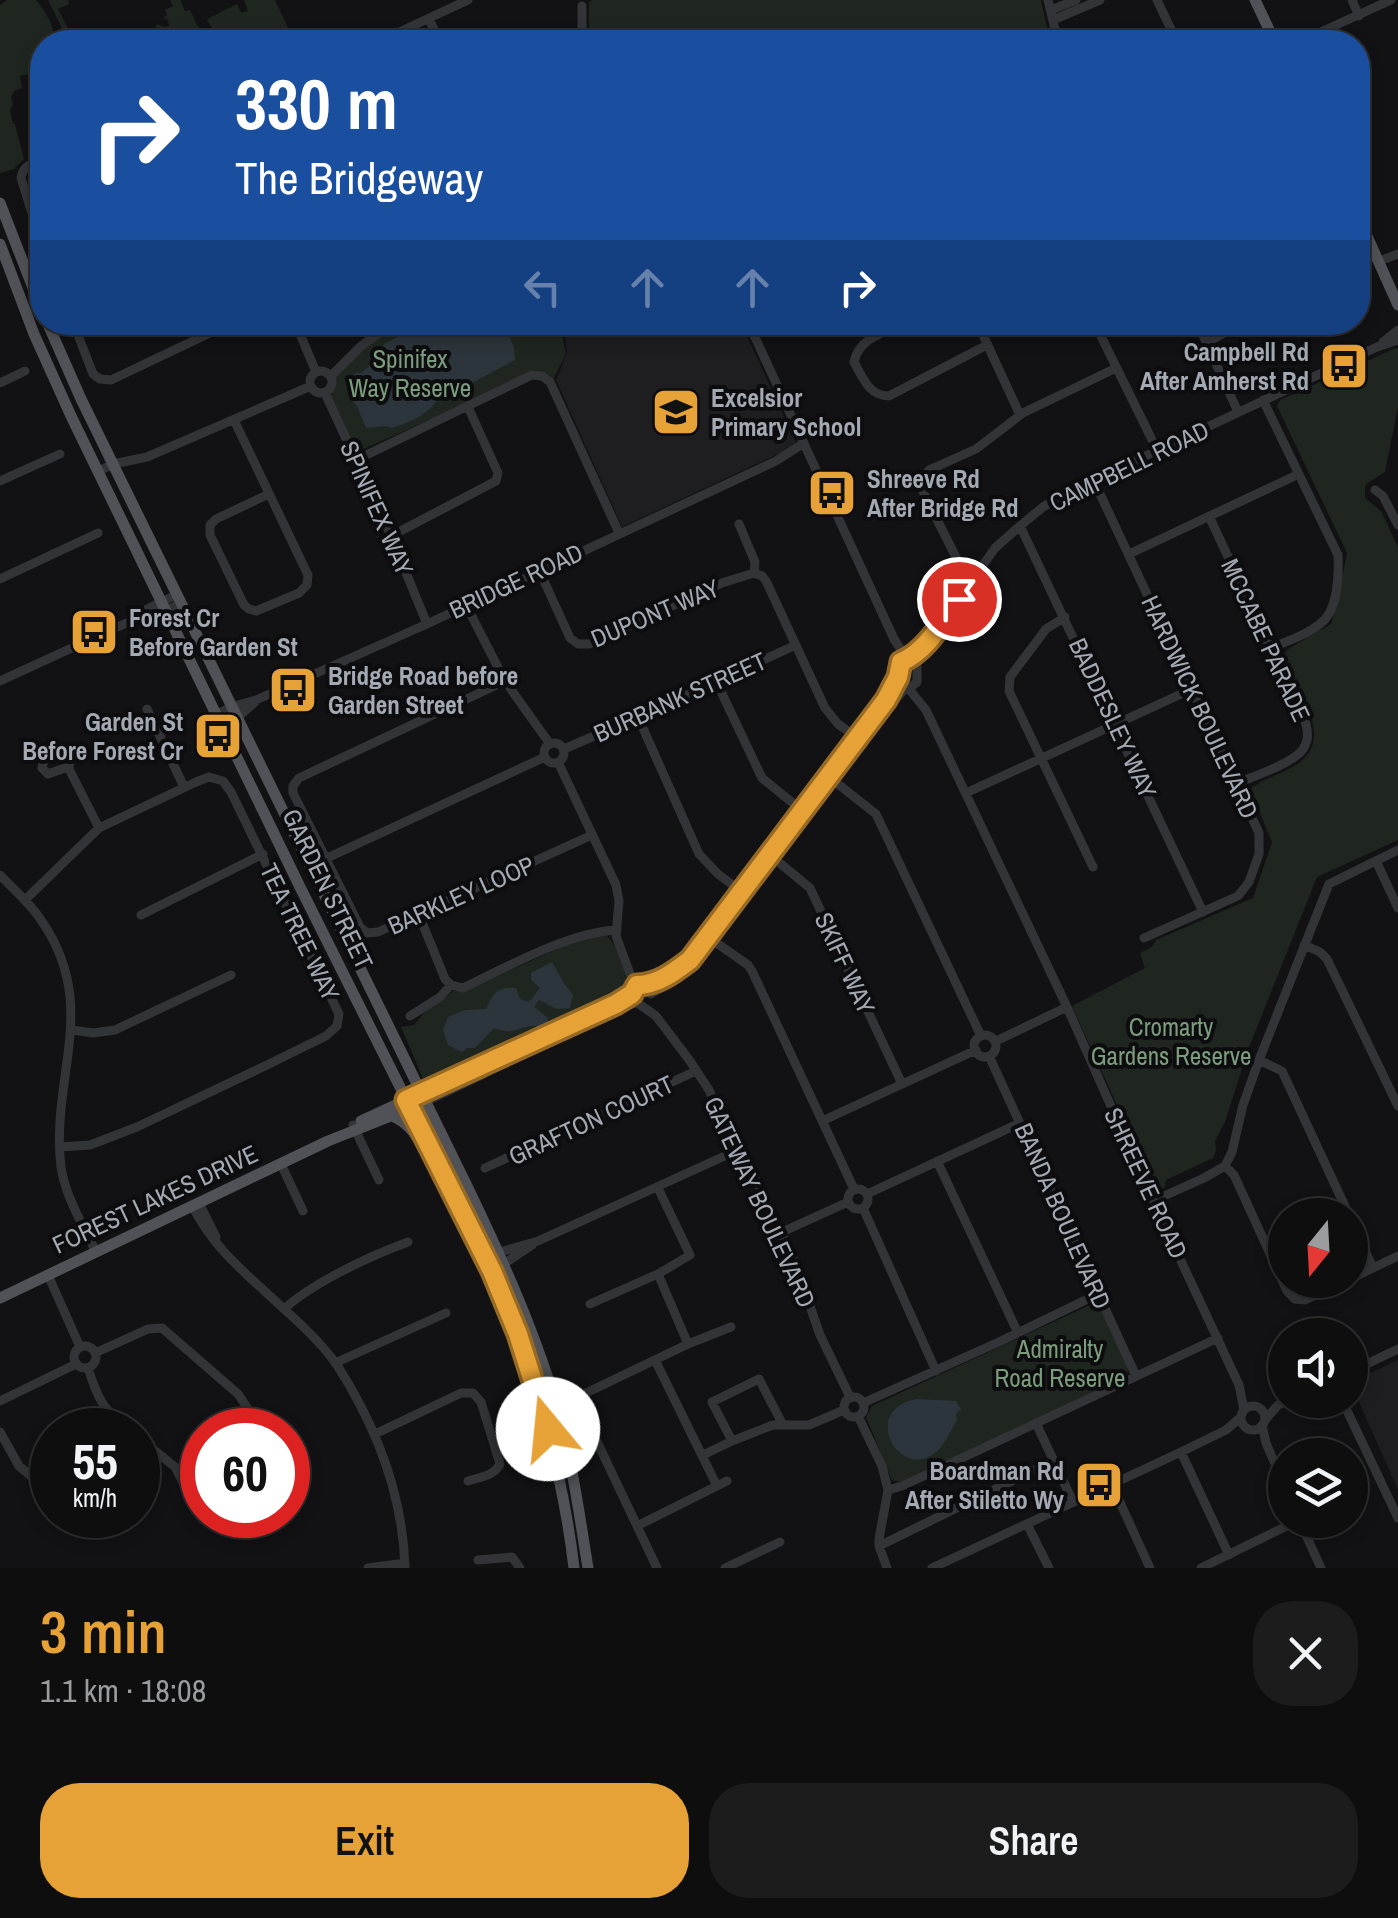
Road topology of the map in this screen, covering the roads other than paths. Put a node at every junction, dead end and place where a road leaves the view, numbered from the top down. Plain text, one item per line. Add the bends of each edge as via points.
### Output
1 (468, 0) edge
2 (1076, 0) edge
3 (1100, 0) edge
4 (1157, 0) edge
5 (1255, 0) edge
6 (1352, 0) edge
7 (1391, 0) edge
8 (582, 6) dead end
9 (1051, 10) edge
10 (1359, 16) junction
11 (428, 19) junction
12 (404, 30) edge
13 (434, 30) edge
14 (582, 30) edge
15 (1171, 30) edge
16 (1269, 30) edge
17 (1327, 30) edge
18 (30, 164) edge
19 (0, 204) edge
20 (30, 206) edge
21 (1370, 243) edge
22 (0, 244) edge
23 (1398, 254) edge
24 (1379, 261) junction
25 (30, 280) edge
26 (1398, 305) edge
27 (30, 322) edge
28 (1398, 330) edge
29 (35, 335) edge
30 (53, 335) edge
31 (78, 335) edge
32 (206, 335) edge
33 (300, 335) edge
34 (377, 335) edge
35 (754, 335) edge
36 (879, 335) edge
37 (983, 335) edge
38 (1100, 335) edge
39 (1203, 335) edge
40 (1220, 335) edge
41 (1398, 340) edge
42 (1206, 343) junction
43 (988, 345) junction
44 (1377, 347) junction
45 (1116, 368) junction
46 (25, 372) dead end
47 (316, 372) junction
48 (331, 376) junction
49 (0, 382) edge
50 (311, 386) junction
51 (325, 393) junction
52 (1263, 400) junction
53 (468, 407) junction
54 (1238, 412) junction
55 (1020, 415) junction
56 (234, 420) junction
57 (804, 443) junction
58 (1157, 450) junction
59 (60, 454) dead end
60 (809, 454) junction
61 (147, 457) junction
62 (356, 460) junction
63 (776, 462) junction
64 (113, 464) junction
65 (98, 472) junction
66 (1300, 474) junction
67 (120, 479) junction
68 (1093, 479) junction
69 (0, 481) edge
70 (106, 486) junction
71 (1375, 490) dead end
72 (270, 494) junction
73 (1209, 516) junction
74 (738, 524) dead end
75 (1020, 526) junction
76 (1398, 526) edge
77 (98, 533) dead end
78 (620, 533) junction
79 (391, 536) junction
80 (1129, 554) junction
81 (539, 570) junction
82 (754, 573) junction
83 (974, 576) junction
84 (0, 578) edge
85 (178, 600) junction
86 (466, 604) junction
87 (164, 606) junction
88 (1065, 618) junction
89 (427, 624) junction
90 (929, 642) junction
91 (796, 645) junction
92 (1270, 648) junction
93 (904, 665) junction
94 (0, 681) edge
95 (505, 681) junction
96 (716, 682) junction
97 (912, 682) junction
98 (1192, 690) junction
99 (147, 709) dead end
100 (234, 713) junction
101 (638, 718) junction
102 (220, 720) junction
103 (1116, 725) junction
104 (860, 740) junction
105 (550, 744) junction
106 (564, 749) junction
107 (545, 757) junction
108 (1042, 758) junction
109 (558, 762) junction
110 (69, 770) dead end
111 (831, 779) junction
112 (1235, 784) junction
113 (184, 787) junction
114 (966, 793) junction
115 (805, 813) junction
116 (99, 828) junction
117 (592, 835) junction
118 (1398, 850) edge
119 (263, 854) junction
120 (772, 857) junction
121 (327, 858) junction
122 (1376, 860) junction
123 (1093, 867) dead end
124 (0, 875) edge
125 (744, 894) junction
126 (25, 900) junction
127 (1398, 908) edge
128 (1203, 912) junction
129 (140, 915) dead end
130 (418, 915) junction
131 (616, 930) junction
132 (710, 938) junction
133 (1144, 938) dead end
134 (1304, 945) junction
135 (231, 975) dead end
136 (451, 985) junction
137 (642, 994) junction
138 (1067, 1007) junction
139 (410, 1016) dead end
140 (72, 1030) junction
141 (981, 1036) junction
142 (996, 1041) junction
143 (976, 1050) junction
144 (989, 1056) junction
145 (1259, 1060) junction
146 (696, 1071) junction
147 (398, 1083) junction
148 (902, 1084) junction
149 (423, 1097) junction
150 (409, 1104) junction
151 (1398, 1106) edge
152 (377, 1113) junction
153 (392, 1116) junction
154 (822, 1121) junction
155 (1020, 1123) junction
156 (354, 1128) junction
157 (60, 1148) junction
158 (740, 1149) junction
159 (938, 1161) junction
160 (281, 1164) junction
161 (1225, 1166) junction
162 (485, 1168) dead end
163 (380, 1180) dead end
164 (658, 1188) junction
165 (449, 1189) junction
166 (854, 1189) junction
167 (867, 1194) junction
168 (1340, 1198) edge
169 (1153, 1201) junction
170 (848, 1202) junction
171 (195, 1205) junction
172 (863, 1208) junction
173 (304, 1211) dead end
174 (780, 1233) junction
175 (538, 1241) junction
176 (408, 1242) dead end
177 (1268, 1249) edge
178 (96, 1252) junction
179 (491, 1254) junction
180 (1398, 1256) edge
181 (1368, 1257) edge
182 (498, 1268) junction
183 (1373, 1268) junction
184 (1368, 1270) edge
185 (48, 1274) junction
186 (658, 1274) junction
187 (1098, 1294) junction
188 (0, 1298) edge
189 (590, 1304) dead end
190 (284, 1309) junction
191 (446, 1314) dead end
192 (731, 1327) dead end
193 (1018, 1333) junction
194 (1218, 1338) junction
195 (688, 1344) junction
196 (80, 1347) junction
197 (1398, 1349) edge
198 (95, 1353) junction
199 (655, 1360) junction
200 (335, 1362) junction
201 (1368, 1363) edge
202 (76, 1364) junction
203 (88, 1368) junction
204 (936, 1371) junction
205 (1136, 1376) junction
206 (850, 1397) junction
207 (0, 1401) edge
208 (863, 1403) junction
209 (104, 1408) edge
210 (247, 1408) edge
211 (844, 1410) junction
212 (1268, 1411) edge
213 (858, 1416) junction
214 (1253, 1418) junction
215 (1351, 1418) edge
216 (1036, 1423) junction
217 (782, 1425) junction
218 (0, 1432) edge
219 (374, 1434) junction
220 (732, 1441) junction
221 (1268, 1448) edge
222 (1181, 1452) junction
223 (160, 1455) edge
224 (703, 1455) junction
225 (1053, 1461) junction
226 (30, 1475) edge
227 (180, 1477) edge
228 (727, 1480) dead end
229 (468, 1481) dead end
230 (1112, 1485) junction
231 (717, 1486) junction
232 (888, 1490) junction
233 (1072, 1502) junction
234 (1398, 1518) edge
235 (1028, 1524) junction
236 (637, 1526) junction
237 (1268, 1536) edge
238 (1307, 1538) edge
239 (780, 1542) dead end
240 (879, 1546) junction
241 (1229, 1555) junction
242 (478, 1560) dead end
243 (888, 1565) edge
244 (405, 1566) edge
245 (368, 1568) edge
246 (520, 1568) edge
247 (574, 1568) edge
248 (588, 1568) edge
249 (657, 1568) edge
250 (725, 1568) edge
251 (932, 1568) edge
252 (1049, 1568) edge
253 (1150, 1568) edge
254 (1202, 1568) edge
255 (1321, 1568) edge

1 - 11 street
2 - 9 street
3 - 9 street
4 - 15 street
5 - 16 main road
6 - 10 street
7 - 10 street
8 - 14 street
10 - 17 street
11 - 12 street
11 - 13 street
18 - 20 street via 21,178
19 - 25 main road
21 - 24 main road
22 - 27 main road, GARDEN STREET
23 - 24 street
24 - 26 main road
28 - 44 street, CAMPBELL ROAD
29 - 65 main road, GARDEN STREET
30 - 64 main road, GARDEN STREET
31 - 32 street via 93,374 111,380
33 - 47 street
34 - 48 street
35 - 57 street, SHREEVE ROAD
36 - 43 street via 856,350 854,362 879,396
37 - 43 street
38 - 45 street
39 - 42 street
40 - 42 street
41 - 44 street, CAMPBELL ROAD
42 - 54 street
43 - 55 street
44 - 52 street, CAMPBELL ROAD
45 - 55 street
45 - 58 street
46 - 49 street
47 - 48 street
47 - 50 street
48 - 51 street
50 - 51 street
50 - 56 street
51 - 62 street, SPINIFEX WAY
52 - 54 street, CAMPBELL ROAD
52 - 66 street
53 - 62 street
53 - 78 street via 532,375 550,382
53 - 79 street via 496,481
54 - 58 street, CAMPBELL ROAD
55 - 83 street via 922,479 922,492 960,565
56 - 61 street
56 - 72 street
57 - 60 street, SHREEVE ROAD
57 - 63 street, BRIDGE ROAD
58 - 68 street, CAMPBELL ROAD
59 - 69 street
60 - 63 street, BRIDGE ROAD
60 - 93 street, SHREEVE ROAD
61 - 64 street
61 - 67 street
62 - 79 street, SPINIFEX WAY
63 - 78 street, BRIDGE ROAD
64 - 65 street
64 - 67 main road, GARDEN STREET
65 - 70 main road, GARDEN STREET
66 - 73 street
66 - 92 street via 1338,555 1336,589 1320,624
67 - 70 street
67 - 85 main road, GARDEN STREET
68 - 75 street, CAMPBELL ROAD
68 - 80 street, HARDWICK BOULEVARD
70 - 87 main road, GARDEN STREET
71 - 76 street
72 - 72 street via 307,585 256,612 244,604 210,526
73 - 80 street
73 - 92 street, MCCABE PARADE
74 - 82 street
75 - 83 street, CAMPBELL ROAD
75 - 88 street, BADDESLEY WAY
77 - 84 street
78 - 81 street, BRIDGE ROAD
79 - 89 street, SPINIFEX WAY
80 - 98 street, HARDWICK BOULEVARD
81 - 82 street, DUPONT WAY via 578,644
81 - 86 street, BRIDGE ROAD
82 - 91 street via 766,581
83 - 90 street, CAMPBELL ROAD
85 - 87 street
85 - 100 main road, GARDEN STREET
86 - 89 street, BRIDGE ROAD
86 - 95 street
87 - 94 street
87 - 102 main road, GARDEN STREET
88 - 103 street, BADDESLEY WAY
88 - 108 street via 1046,629 1008,683
89 - 100 street, BRIDGE ROAD
90 - 93 street, CAMPBELL ROAD
90 - 97 street, CAMPBELL ROAD
91 - 96 street, BURBANK STREET
91 - 104 street via 825,708
92 - 112 street, MCCABE PARADE via 1306,724 1306,742 1296,757
93 - 97 street, SHREEVE ROAD
93 - 97 street, SHREEVE ROAD via 917,666
93 - 104 street, CAMPBELL ROAD
95 - 105 street
95 - 121 street, BARKLEY LOOP via 298,778 293,793
96 - 101 street, BURBANK STREET
96 - 115 street via 762,778
97 - 104 street, CAMPBELL ROAD
97 - 114 street, SHREEVE ROAD
98 - 103 street
98 - 112 street, HARDWICK BOULEVARD
99 - 113 street
100 - 102 street, BRIDGE ROAD
100 - 149 main road, GARDEN STREET
101 - 106 street, BURBANK STREET
101 - 125 street via 700,854
102 - 147 main road, GARDEN STREET
103 - 108 street
103 - 128 street, BADDESLEY WAY
104 - 111 street
105 - 106 street, BURBANK STREET
105 - 107 street
106 - 109 street, BURBANK STREET
107 - 109 street
107 - 121 street
108 - 114 street
108 - 123 street
109 - 117 street, GATEWAY BOULEVARD
110 - 116 street
111 - 115 street
111 - 141 street via 876,814
112 - 128 street, HARDWICK BOULEVARD via 1259,833 1259,854 1244,890
113 - 116 street, TEA TREE WAY
113 - 119 street, TEA TREE WAY via 209,777 223,781
114 - 138 street, SHREEVE ROAD
115 - 120 street
116 - 126 street, TEA TREE WAY
117 - 130 street, BARKLEY LOOP
117 - 131 street, GATEWAY BOULEVARD via 616,885
118 - 122 street
119 - 129 street
119 - 157 street, TEA TREE WAY via 339,1014 337,1026 137,1127
120 - 125 street
120 - 148 street, SKIFF WAY via 810,888
121 - 130 street, BARKLEY LOOP via 367,933
122 - 127 street
122 - 134 street via 1328,884
124 - 126 street
125 - 132 street
126 - 140 street via 56,944 67,975
128 - 133 street, HARDWICK BOULEVARD
130 - 136 street
131 - 136 street via 571,939 463,988
131 - 137 street, GATEWAY BOULEVARD
132 - 137 street
132 - 154 street via 752,971
134 - 145 street
134 - 151 street via 1327,959
135 - 140 street via 115,1030
136 - 139 street
137 - 146 street, GATEWAY BOULEVARD
137 - 149 street
138 - 142 street
138 - 169 street, SHREEVE ROAD
140 - 157 street
141 - 142 street
141 - 143 street
142 - 144 street
143 - 144 street
143 - 148 street
144 - 155 street, BANDA BOULEVARD
145 - 161 street
145 - 168 street via 1282,1072
146 - 158 street, GATEWAY BOULEVARD
146 - 162 street, GRAFTON COURT
147 - 150 main road, GARDEN STREET
147 - 152 main road
148 - 154 street
149 - 150 main road
149 - 179 main road, GARDEN STREET
150 - 152 main road, FOREST LAKES DRIVE
150 - 153 main road, FOREST LAKES DRIVE
150 - 165 main road, GARDEN STREET
152 - 156 main road, FOREST LAKES DRIVE
153 - 156 main road, FOREST LAKES DRIVE
153 - 165 main road via 414,1132
154 - 166 street
155 - 159 street
155 - 187 street, BANDA BOULEVARD
156 - 160 main road, FOREST LAKES DRIVE
156 - 163 street
157 - 178 street via 66,1186
158 - 164 street
158 - 174 street, GATEWAY BOULEVARD
159 - 167 street
159 - 193 street
160 - 171 main road, FOREST LAKES DRIVE
160 - 173 street
161 - 169 street
161 - 177 street
164 - 175 street
164 - 186 street via 690,1255
165 - 179 main road, GARDEN STREET
166 - 167 street
166 - 170 street
167 - 172 street
169 - 194 street, SHREEVE ROAD
170 - 172 street
170 - 174 street
171 - 178 main road, FOREST LAKES DRIVE
171 - 190 street via 232,1263
172 - 204 street
174 - 206 street, GATEWAY BOULEVARD
175 - 179 street
175 - 182 street
176 - 190 street
178 - 185 main road, FOREST LAKES DRIVE
179 - 182 main road, GARDEN STREET
180 - 183 street
181 - 183 street
182 - 247 main road, GARDEN STREET via 548,1429
182 - 248 main road, GARDEN STREET via 518,1298 552,1390
183 - 184 street
185 - 188 main road, FOREST LAKES DRIVE
185 - 196 street
186 - 189 street
186 - 195 street
187 - 193 street
187 - 205 street, BANDA BOULEVARD
190 - 200 street
191 - 200 street
192 - 195 street
193 - 204 street
194 - 205 street
194 - 214 street, SHREEVE ROAD
195 - 199 street
196 - 198 street
196 - 202 street
197 - 201 street
198 - 203 street
198 - 210 street via 162,1328
199 - 224 street
199 - 236 street via 584,1394 581,1408
200 - 219 street
202 - 203 street
202 - 207 street
203 - 209 street
204 - 208 street
205 - 216 street
206 - 208 street
206 - 211 street
208 - 213 street
211 - 213 street
211 - 217 street via 809,1424
212 - 214 street
213 - 232 street
214 - 221 street, SHREEVE ROAD
214 - 222 street
215 - 234 street
216 - 225 street
216 - 232 street
217 - 220 street
217 - 220 street via 759,1379 712,1402
218 - 226 street
219 - 229 street via 473,1393 500,1464
219 - 244 street via 399,1512
220 - 224 street
222 - 230 street
222 - 241 street
223 - 227 street
224 - 231 street
225 - 233 street
225 - 240 street
228 - 231 street
230 - 233 street
230 - 253 street
231 - 236 street
232 - 240 street
233 - 235 street
235 - 251 street
235 - 252 street
236 - 249 street
237 - 241 street
238 - 255 street
239 - 250 street
240 - 243 street
241 - 254 street
242 - 246 street via 512,1556
244 - 245 street

